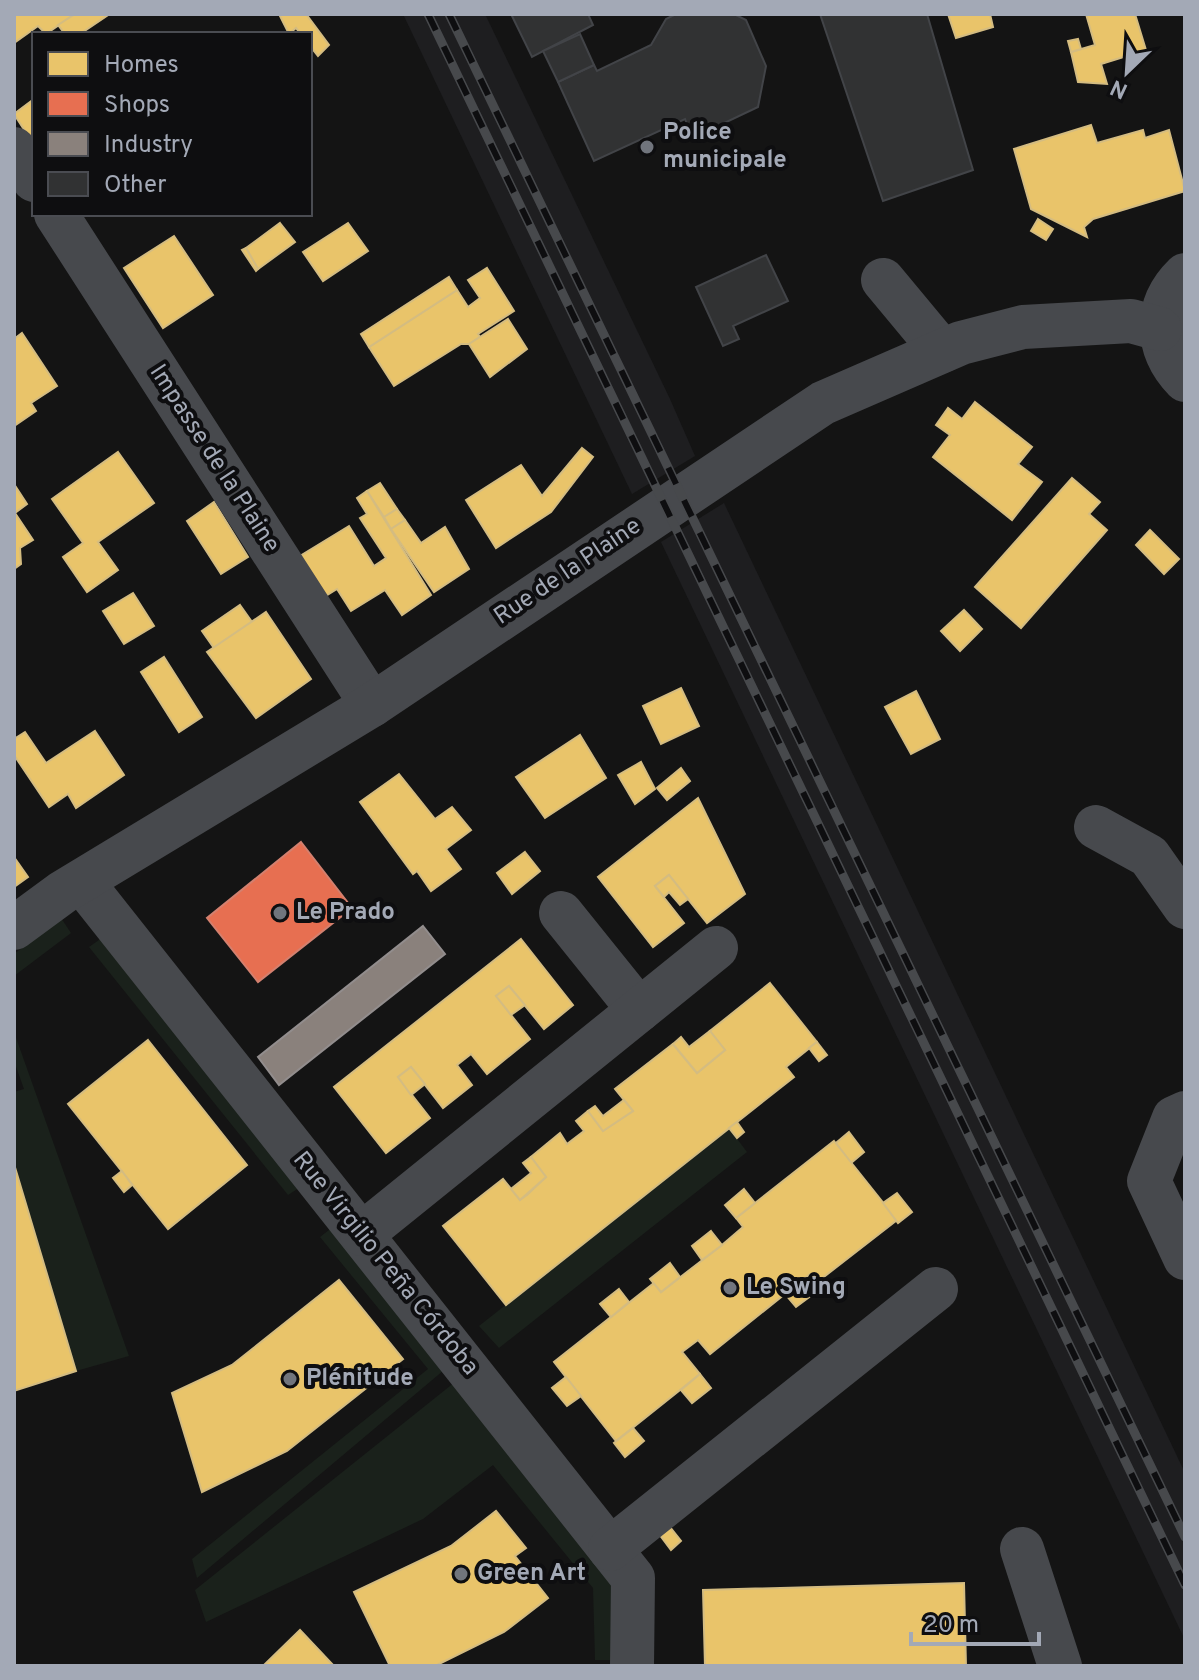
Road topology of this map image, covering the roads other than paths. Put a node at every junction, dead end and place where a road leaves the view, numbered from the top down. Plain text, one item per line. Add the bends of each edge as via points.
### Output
1 (14, 149) edge
2 (32, 177) edge
3 (57, 216) edge
4 (1185, 275) edge
5 (883, 280) dead end
6 (1160, 329) junction
7 (942, 351) junction
8 (1185, 380) edge
9 (372, 705) junction
10 (1096, 827) dead end
11 (82, 882) junction
12 (1185, 907) edge
13 (561, 913) dead end
14 (14, 928) edge
15 (716, 948) dead end
16 (639, 1010) junction
17 (1185, 1113) edge
18 (362, 1234) junction
19 (1185, 1258) edge
20 (936, 1289) dead end
21 (610, 1549) junction
22 (1022, 1549) dead end
23 (632, 1666) edge
24 (1060, 1666) edge

1 - 2 street
3 - 9 street, Impasse de la Plaine
4 - 6 street via 1164,306
5 - 7 street
6 - 7 street, Rue de la Plaine via 1131,321 1023,327
6 - 8 street via 1173,368
7 - 9 street, Rue de la Plaine via 823,403 774,433
9 - 11 street, Rue de la Plaine
10 - 12 street via 1149,856
11 - 14 street, Rue de la Plaine
11 - 18 street, Rue Virgilio Peña Córdoba
13 - 16 street
15 - 16 street
16 - 18 street
17 - 19 street via 1174,1118 1149,1181
18 - 21 street, Rue Virgilio Peña Córdoba
20 - 21 street
21 - 23 street, Rue Virgilio Peña Córdoba via 633,1578
22 - 24 street

